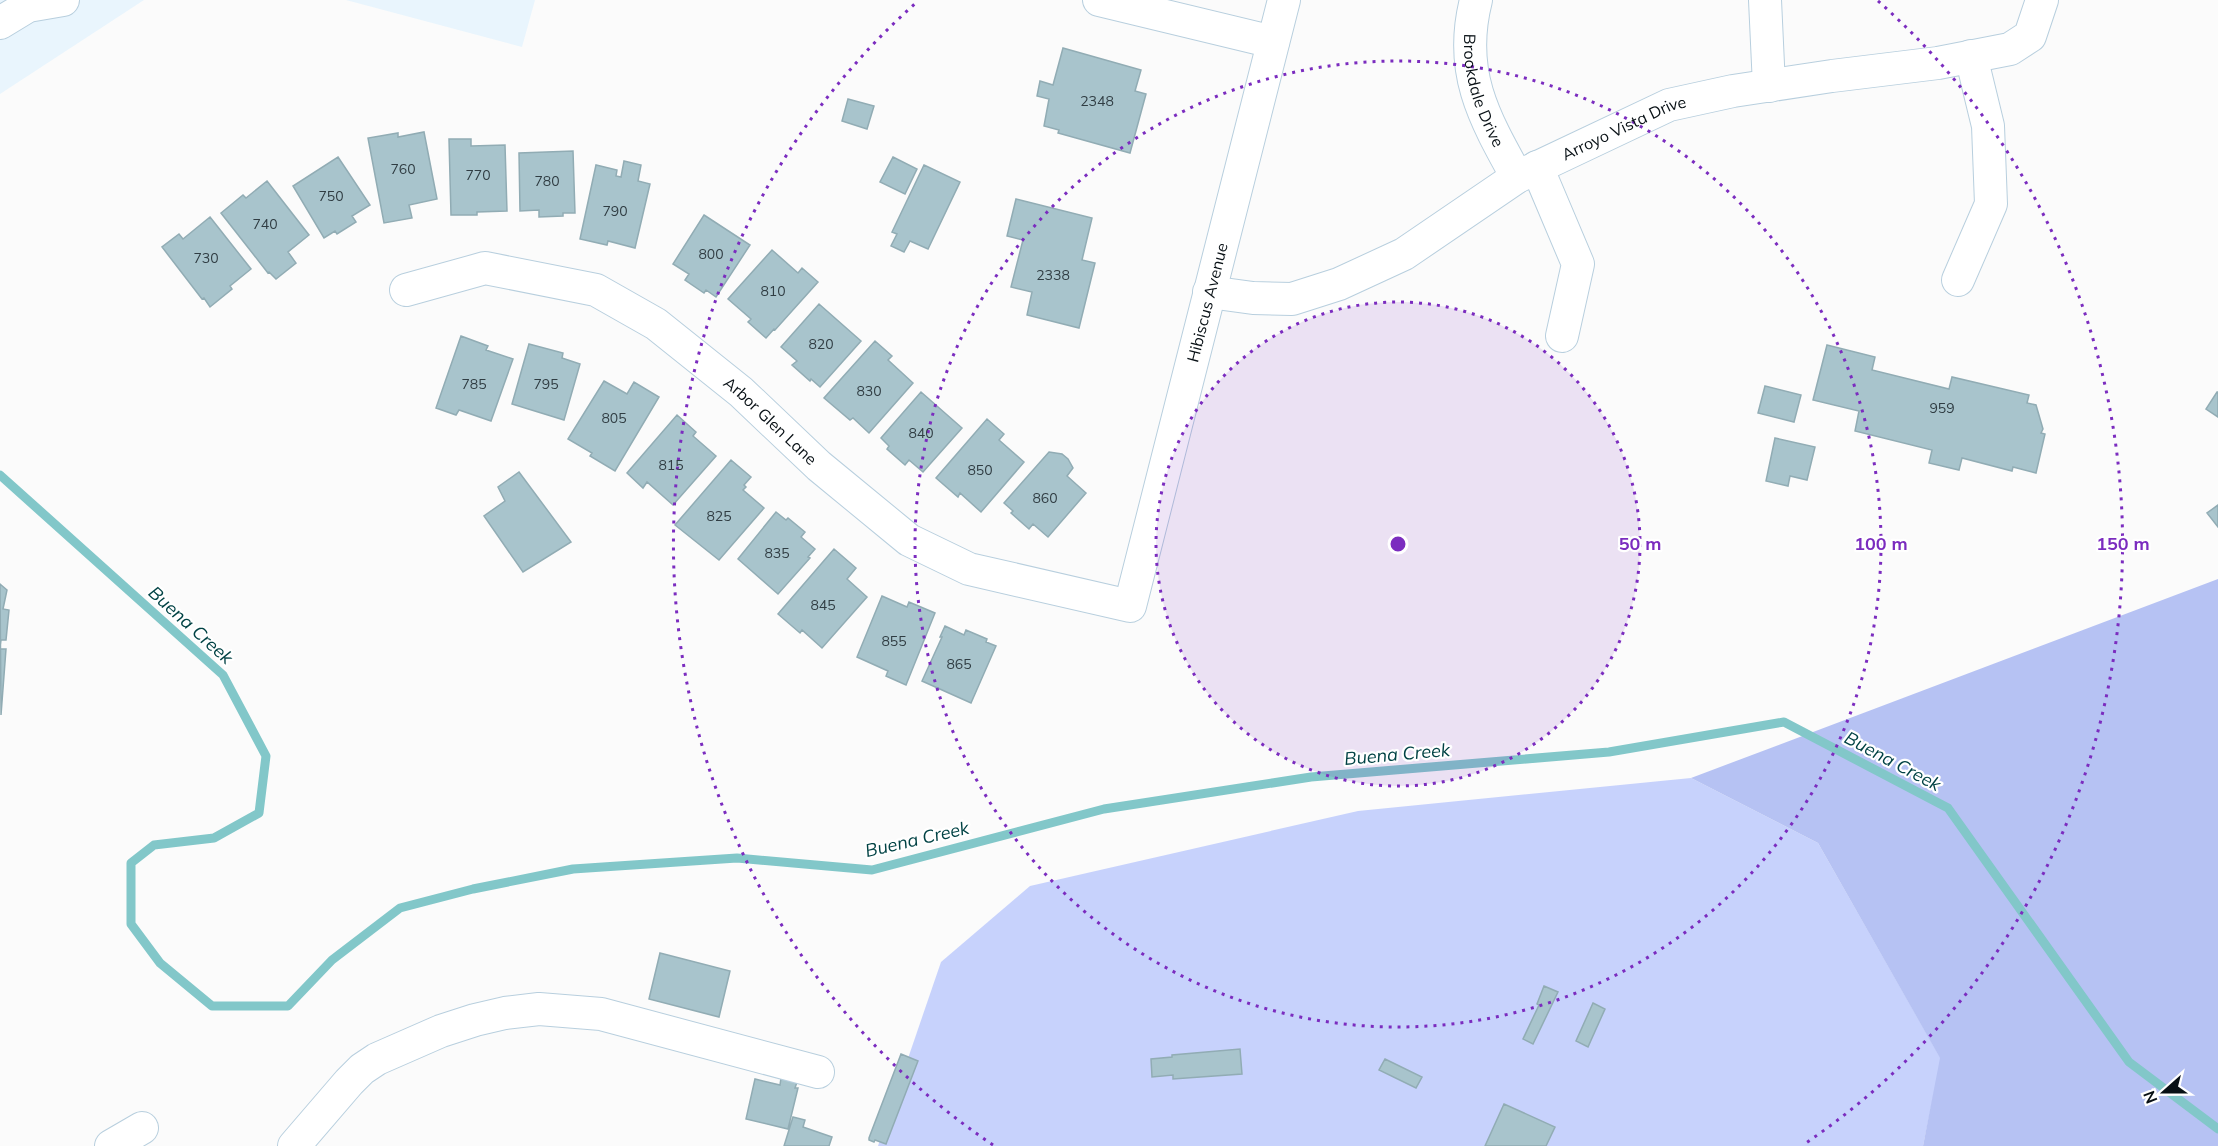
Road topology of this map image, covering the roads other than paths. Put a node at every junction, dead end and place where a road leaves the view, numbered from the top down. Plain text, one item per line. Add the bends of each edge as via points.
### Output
1 (63, 0) edge
2 (1099, 0) edge
3 (1284, 0) edge
4 (1476, 0) edge
5 (1765, 0) edge
6 (2042, 0) edge
7 (0, 23) edge
8 (1273, 42) junction
9 (1971, 56) junction
10 (1769, 86) junction
11 (1527, 172) junction
12 (1958, 280) dead end
13 (406, 290) dead end
14 (1209, 292) junction
15 (1562, 336) dead end
16 (1130, 606) joint
17 (818, 1072) dead end
18 (294, 1146) edge

1 - 7 street via 28,6
2 - 8 street
3 - 8 street, Hibiscus Avenue
4 - 11 street, Brookdale Drive via 1469,54 1476,93 1489,127
5 - 10 street
6 - 9 street, Arroyo Vista Drive via 2030,36 2010,49
8 - 14 street, Hibiscus Avenue
9 - 10 street, Arroyo Vista Drive
9 - 12 street via 1988,126 1991,204
10 - 11 street, Arroyo Vista Drive via 1669,105
11 - 14 street, Arroyo Vista Drive via 1404,254 1339,284 1292,299
11 - 15 street, Brookdale Drive via 1578,264
13 - 16 street, Arbor Glen Lane via 485,268 596,290 656,324 741,392 819,466 909,540 969,569
14 - 16 street, Hibiscus Avenue
17 - 18 street via 601,1014 539,1009 505,1013 441,1031 377,1059 349,1082

